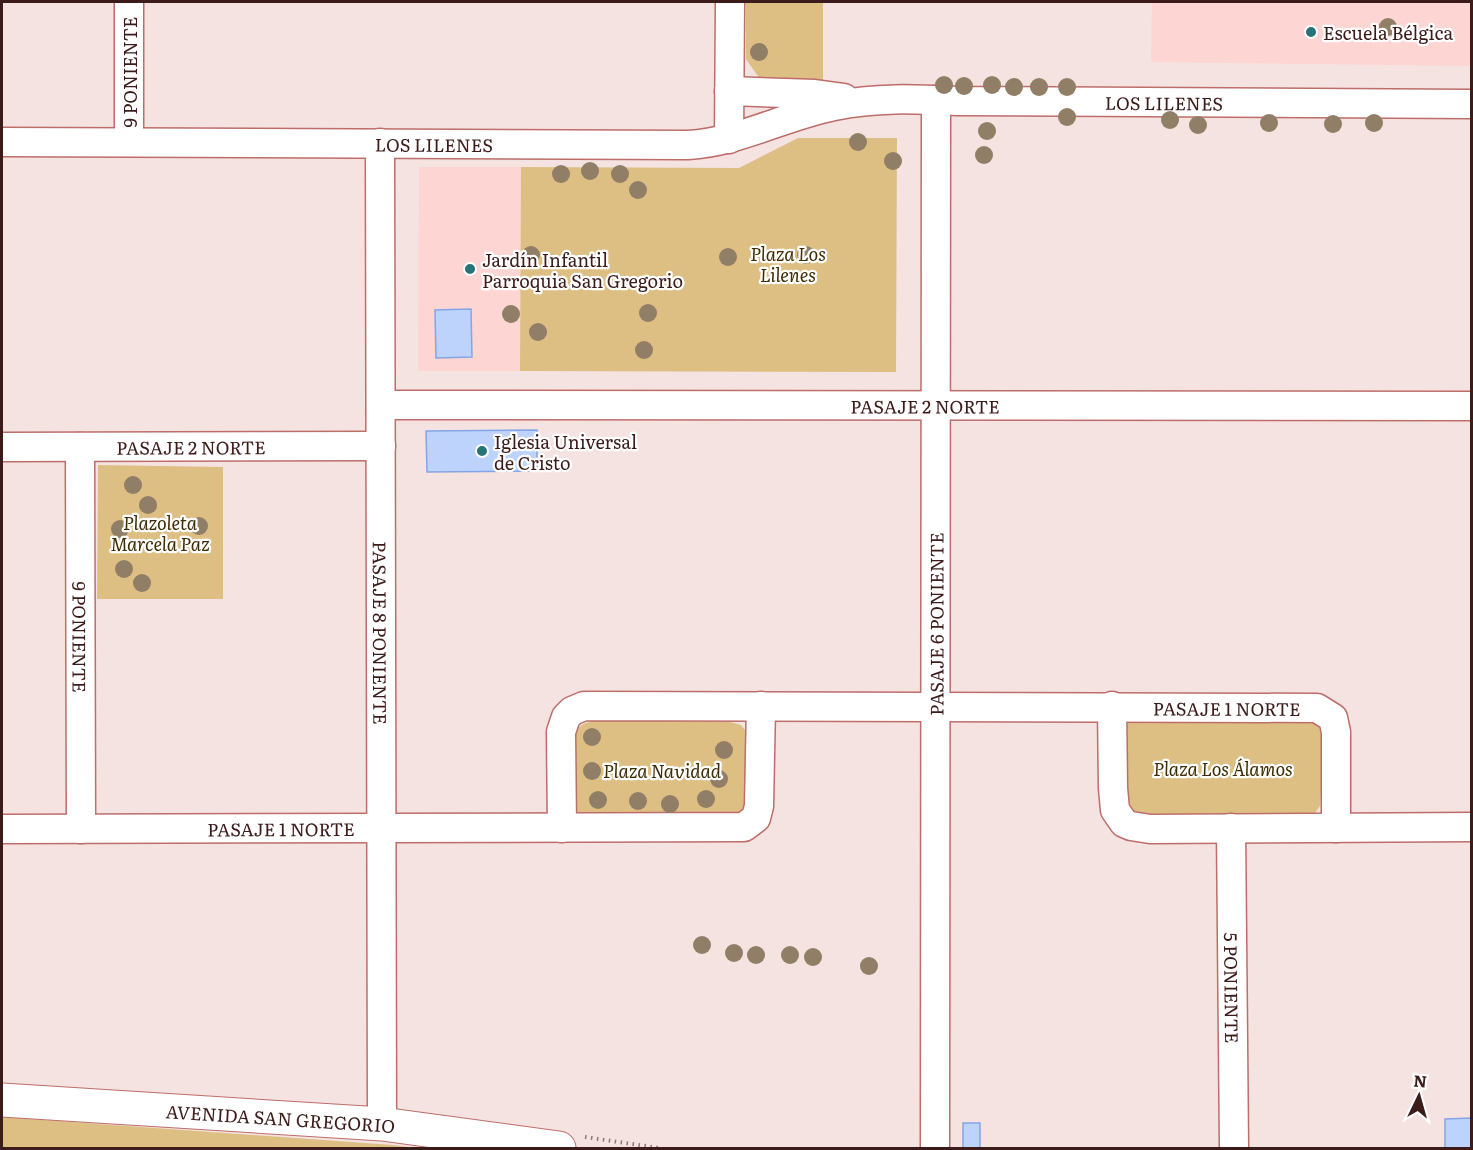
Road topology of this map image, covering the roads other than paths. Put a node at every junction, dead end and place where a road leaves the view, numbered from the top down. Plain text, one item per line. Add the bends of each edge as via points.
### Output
1 (129, 2) edge
2 (730, 2) edge
3 (729, 92) junction
4 (936, 100) junction
5 (859, 101) junction
6 (1472, 104) edge
7 (729, 139) junction
8 (2, 142) edge
9 (129, 142) junction
10 (380, 143) junction
11 (381, 405) junction
12 (936, 405) junction
13 (1472, 406) edge
14 (381, 446) junction
15 (2, 447) edge
16 (80, 447) junction
17 (761, 706) junction
18 (936, 706) junction
19 (1112, 706) junction
20 (1472, 827) edge
21 (381, 828) junction
22 (562, 828) junction
23 (1232, 828) junction
24 (1336, 828) junction
25 (2, 829) edge
26 (81, 829) junction
27 (2, 1100) edge
28 (382, 1124) junction
29 (559, 1149) edge
30 (935, 1149) edge
31 (1234, 1149) edge

1 - 9 street, 9 PONIENTE
2 - 3 street
3 - 5 street, LOS LILENES via 815,94
3 - 7 street
4 - 5 street, LOS LILENES
4 - 6 street, LOS LILENES
4 - 12 street, PASAJE 6 PONIENTE
5 - 7 street, LOS LILENES
7 - 10 street, LOS LILENES via 688,146
8 - 9 street, LOS LILENES
9 - 10 street, LOS LILENES
10 - 11 street, PASAJE 8 PONIENTE
11 - 12 street, PASAJE 2 NORTE
11 - 14 street, PASAJE 8 PONIENTE
12 - 13 street, PASAJE 2 NORTE
12 - 18 street, PASAJE 6 PONIENTE
14 - 16 street, PASAJE 2 NORTE
14 - 21 street, PASAJE 8 PONIENTE
15 - 16 street, PASAJE 2 NORTE
16 - 26 street, 9 PONIENTE
17 - 18 street, PASAJE 1 NORTE
17 - 22 street, PASAJE 1 NORTE via 760,798 756,818 749,825
17 - 22 street, PASAJE 1 NORTE via 584,706 572,711 561,732
18 - 19 street, PASAJE 1 NORTE
18 - 30 street, PASAJE 6 PONIENTE
19 - 23 street via 1113,802 1124,823 1150,829
19 - 24 street, PASAJE 1 NORTE via 1302,707 1324,711 1333,718 1336,732
20 - 24 street
21 - 22 street, PASAJE 1 NORTE
21 - 26 street, PASAJE 1 NORTE
21 - 28 street, PASAJE 8 PONIENTE
23 - 24 street
23 - 31 street, 5 PONIENTE
25 - 26 street, PASAJE 1 NORTE
27 - 28 main road, AVENIDA SAN GREGORIO
28 - 29 main road, AVENIDA SAN GREGORIO

